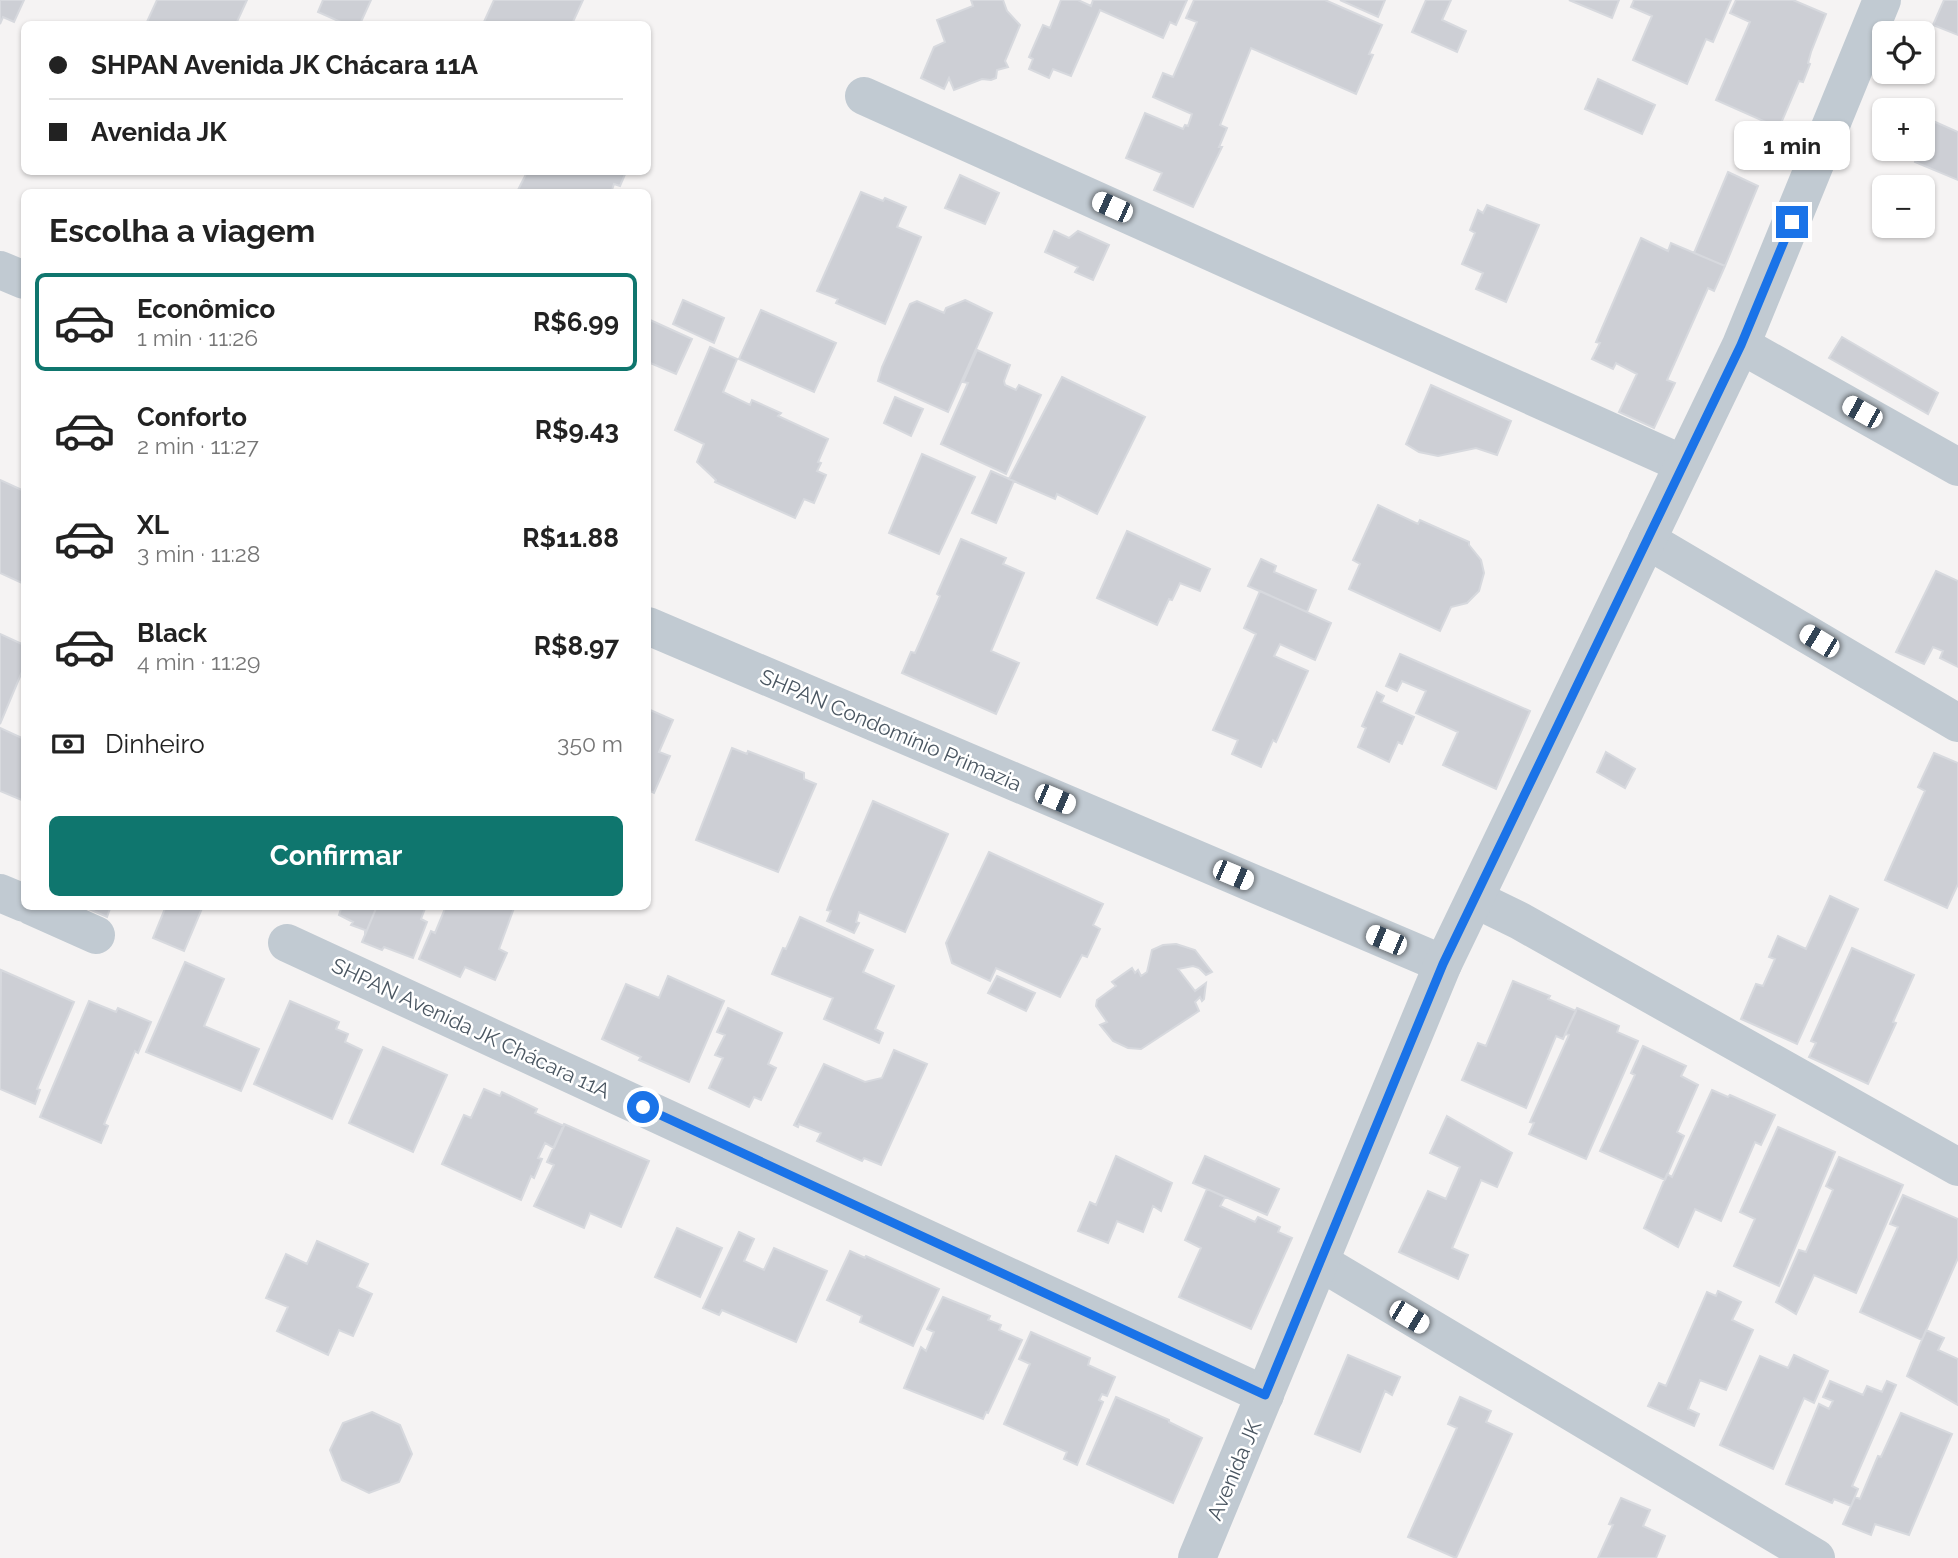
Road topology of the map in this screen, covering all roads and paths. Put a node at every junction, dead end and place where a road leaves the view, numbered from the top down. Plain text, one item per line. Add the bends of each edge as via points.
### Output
1 (1882, 0) edge
2 (864, 96) dead end
3 (0, 270) edge
4 (21, 279) edge
5 (1741, 345) junction
6 (1683, 464) junction
7 (1958, 467) edge
8 (1647, 540) junction
9 (651, 627) edge
10 (1958, 723) edge
11 (0, 893) edge
12 (1475, 899) junction
13 (21, 903) edge
14 (41, 910) edge
15 (96, 934) dead end
16 (287, 943) dead end
17 (1443, 964) junction
18 (1958, 1167) edge
19 (1320, 1262) junction
20 (1265, 1395) junction
21 (1197, 1558) edge
22 (1816, 1558) edge

1 - 5 street, Avenida JK
2 - 6 street
3 - 4 street
5 - 6 street, Avenida JK
5 - 7 street
6 - 8 street, Avenida JK
8 - 10 street
8 - 12 street, Avenida JK
9 - 17 street, SHPAN Condomínio Primazia
11 - 13 street
12 - 17 street, Avenida JK
12 - 18 street
14 - 15 street
16 - 20 street, SHPAN Avenida JK Chácara 11A
17 - 19 street, Avenida JK
19 - 20 street, Avenida JK
19 - 22 street
20 - 21 street, Avenida JK

